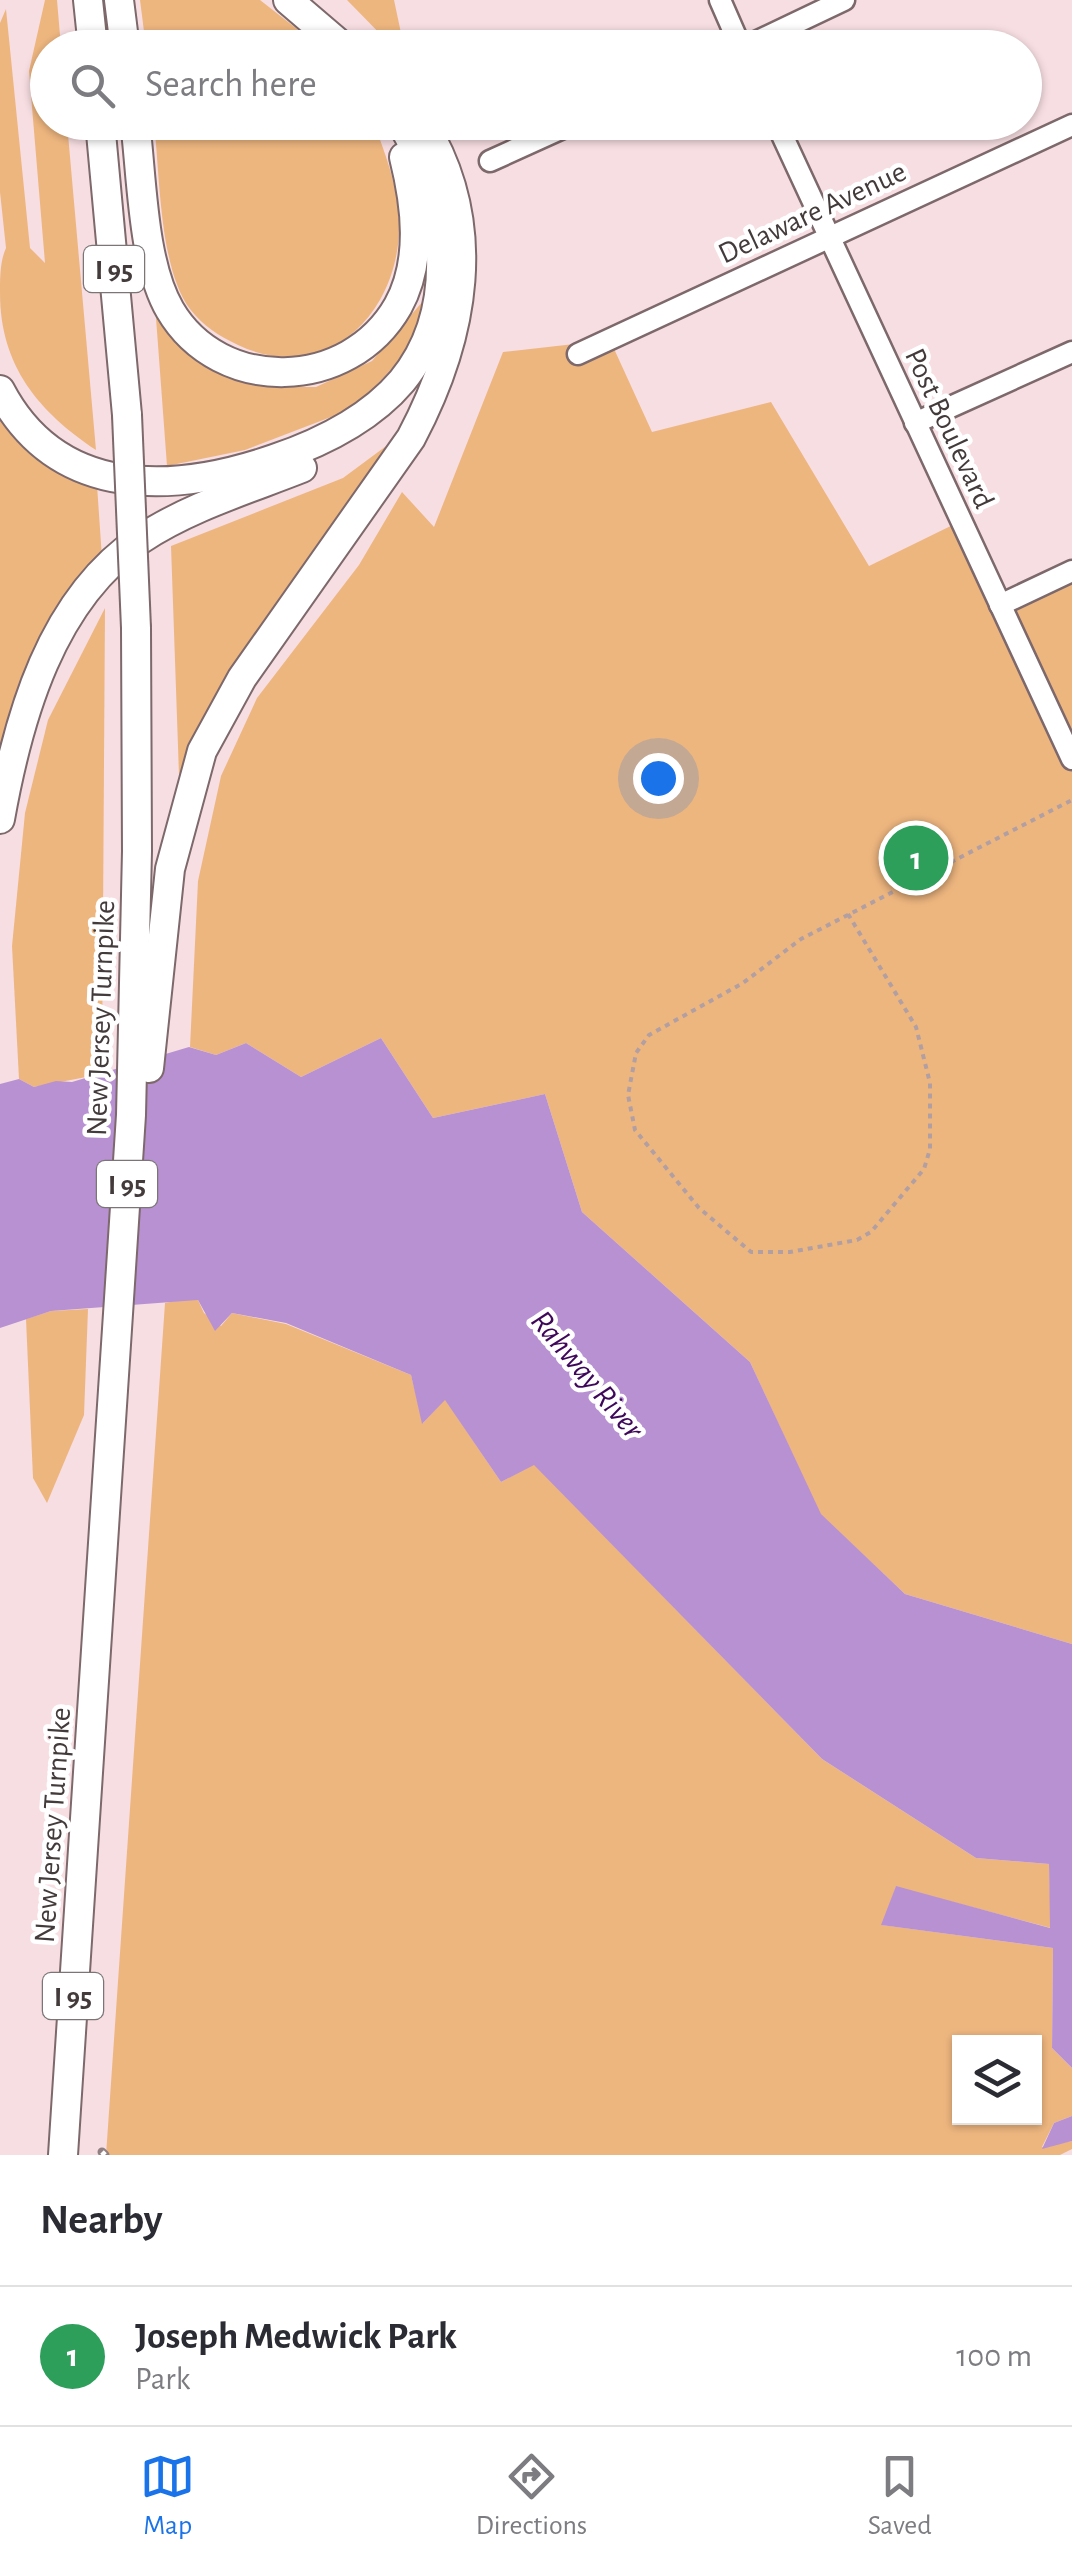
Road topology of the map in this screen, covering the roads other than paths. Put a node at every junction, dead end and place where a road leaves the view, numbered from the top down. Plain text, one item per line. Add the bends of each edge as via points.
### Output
1 (88, 0) edge
2 (119, 0) edge
3 (288, 0) edge
4 (319, 0) edge
5 (720, 0) edge
6 (844, 0) edge
7 (91, 30) edge
8 (123, 30) edge
9 (323, 30) edge
10 (350, 30) edge
11 (734, 30) edge
12 (780, 30) edge
13 (1072, 125) edge
14 (1042, 139) edge
15 (102, 140) edge
16 (137, 140) edge
17 (396, 140) edge
18 (410, 140) edge
19 (431, 140) edge
20 (536, 140) edge
21 (784, 140) edge
22 (1039, 140) edge
23 (490, 161) dead end
24 (828, 236) junction
25 (456, 330) junction
26 (1072, 352) edge
27 (578, 354) dead end
28 (0, 390) edge
29 (914, 423) junction
30 (1072, 572) edge
31 (1000, 605) junction
32 (1072, 759) edge
33 (0, 819) edge
34 (148, 966) junction
35 (63, 2155) edge

1 - 7 highway
2 - 8 highway
3 - 9 highway
4 - 10 highway
5 - 11 street
6 - 12 street
13 - 14 street, Delaware Avenue
15 - 34 highway, New Jersey Turnpike / I 95, bridge via 127,415
16 - 17 highway via 152,256 167,306 180,326 223,361 278,374 305,372 356,351 398,306 412,262 414,212
18 - 28 highway via 436,209 439,287 422,348 404,379 353,424 246,469 132,482 98,474 39,442
19 - 25 highway via 458,208 462,287
20 - 23 street
21 - 24 street, Post Boulevard
22 - 24 street, Delaware Avenue
24 - 27 street, Delaware Avenue
24 - 29 street, Post Boulevard
25 - 33 highway via 420,390 364,438 175,520 106,567 41,671 16,740
25 - 34 highway via 411,438 219,714 178,828
26 - 29 street
29 - 31 street, Post Boulevard
30 - 31 street
31 - 32 street, Post Boulevard
34 - 35 highway, New Jersey Turnpike / I 95

